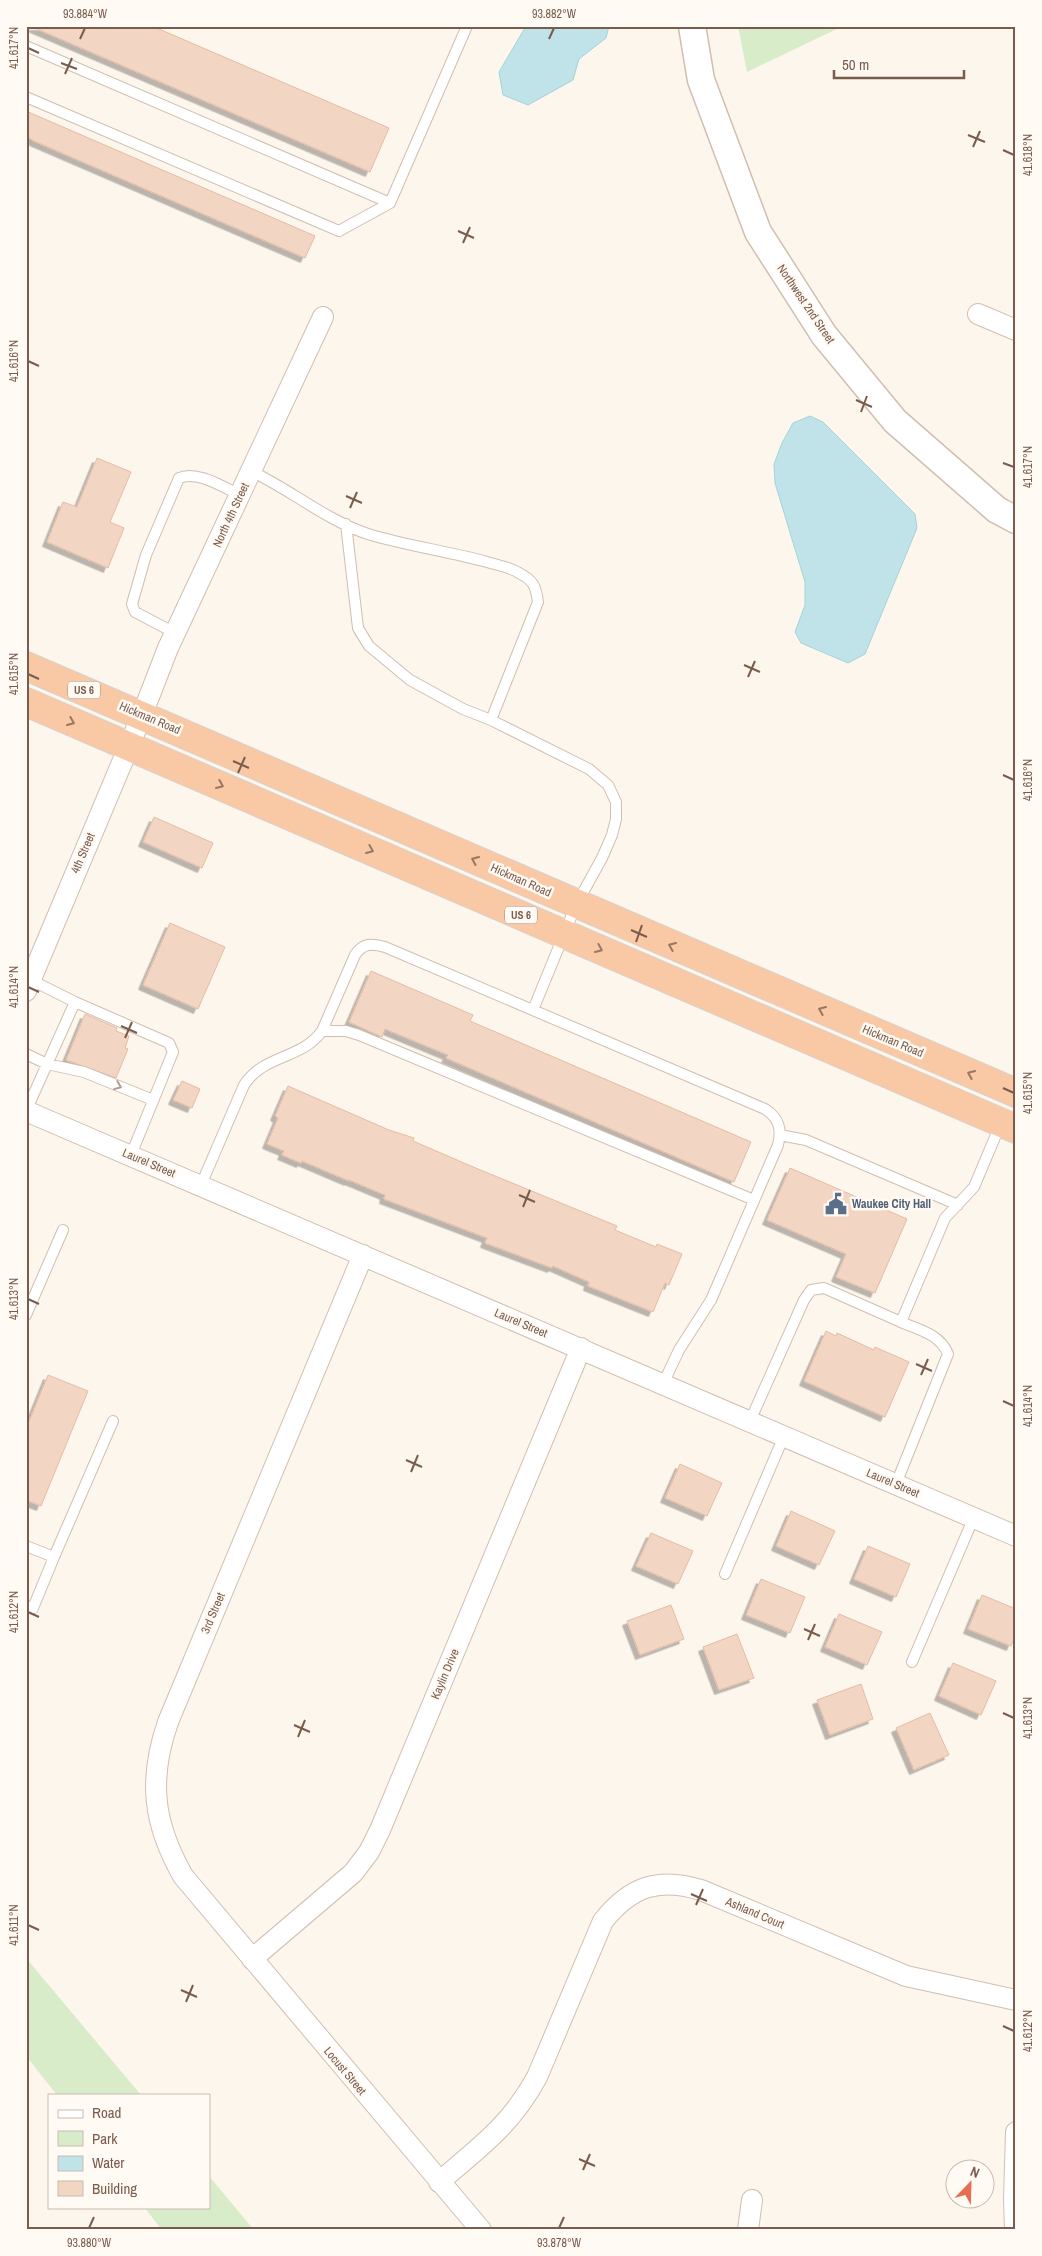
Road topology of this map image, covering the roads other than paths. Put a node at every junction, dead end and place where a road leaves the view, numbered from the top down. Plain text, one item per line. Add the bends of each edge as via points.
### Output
1 (467, 26) edge
2 (692, 26) edge
3 (26, 46) edge
4 (26, 97) edge
5 (390, 203) junction
6 (978, 314) dead end
7 (323, 317) dead end
8 (1016, 330) edge
9 (251, 471) junction
10 (240, 495) junction
11 (1016, 520) edge
12 (346, 524) junction
13 (175, 633) junction
14 (26, 666) edge
15 (26, 702) edge
16 (142, 715) junction
17 (492, 720) junction
18 (128, 746) junction
19 (576, 905) junction
20 (565, 934) junction
21 (34, 951) edge
22 (28, 986) edge
23 (75, 1002) junction
24 (533, 1010) junction
25 (322, 1031) junction
26 (26, 1054) edge
27 (47, 1064) junction
28 (1016, 1093) edge
29 (153, 1100) junction
30 (26, 1111) edge
31 (1008, 1125) edge
32 (780, 1135) junction
33 (131, 1155) junction
34 (201, 1185) junction
35 (754, 1200) junction
36 (958, 1205) junction
37 (63, 1230) dead end
38 (363, 1255) junction
39 (26, 1315) edge
40 (901, 1322) junction
41 (581, 1348) junction
42 (664, 1384) junction
43 (113, 1421) dead end
44 (750, 1422) junction
45 (784, 1436) junction
46 (896, 1484) junction
47 (974, 1518) junction
48 (1016, 1536) edge
49 (26, 1546) edge
50 (54, 1557) junction
51 (725, 1574) dead end
52 (26, 1606) edge
53 (912, 1662) dead end
54 (252, 1960) junction
55 (1016, 2000) edge
56 (1016, 2132) edge
57 (439, 2182) junction
58 (752, 2200) dead end
59 (481, 2230) edge
60 (748, 2230) edge
61 (1015, 2230) edge

1 - 5 lane
2 - 11 street, Northwest 2nd Street via 701,80 758,232 824,335 895,421 997,510
3 - 5 lane
4 - 5 lane via 339,231
6 - 8 street
7 - 9 street, North 4th Street
9 - 10 street, North 4th Street
9 - 12 lane
10 - 13 street, North 4th Street
10 - 13 lane via 200,477 179,478 146,555 132,604 136,612
12 - 17 lane via 358,628 362,636 410,680
12 - 17 lane via 367,533 517,571 532,580 538,602
13 - 16 street, North 4th Street
14 - 16 highway, Hickman Road / US 6
15 -> 18 highway, US 6
16 - 18 street, 4th Street
19 -> 16 highway, Hickman Road / US 6
17 - 19 lane via 589,769 608,785 612,793 616,802 612,835
18 -> 20 highway, US 6
18 - 21 street, 4th Street
19 - 20 lane
28 -> 19 highway, Hickman Road / US 6
20 - 24 lane
20 -> 31 highway, US 6
21 - 22 street, 4th Street
22 - 23 lane
23 - 27 lane
23 - 29 lane via 169,1043 174,1052
24 - 25 lane via 385,946 366,944 355,955
24 - 32 lane via 765,1109 775,1116
25 - 34 lane via 304,1048 273,1061 251,1076 244,1085
25 - 35 lane via 346,1031 359,1035
26 - 27 lane
27 -> 29 lane via 84,1072
27 - 30 lane
29 - 33 lane
30 - 33 street, Laurel Street
31 - 36 lane via 974,1187
32 - 35 lane
32 - 36 lane via 806,1140
33 - 34 street, Laurel Street
34 - 38 street, Laurel Street
35 - 42 lane via 711,1300 679,1350
36 - 40 lane via 945,1218
37 - 39 lane
38 - 41 street, Laurel Street
38 - 54 street, 3rd Street via 159,1748 155,1774 156,1803 170,1853 183,1876
40 - 44 lane via 824,1288 811,1290
40 - 46 lane via 938,1338 948,1354
41 - 42 street, Laurel Street
41 - 54 street, Kaylin Drive via 380,1830 353,1873
42 - 44 street, Laurel Street
43 - 50 lane
44 - 45 street, Laurel Street
45 - 46 street, Laurel Street
45 - 51 lane
46 - 47 street, Laurel Street
47 - 48 street, Laurel Street
47 - 53 lane
49 - 50 lane
50 - 52 lane via 32,1608
54 - 57 street, Locust Street
55 - 57 street, Ashland Court via 906,1976 701,1890 684,1885 651,1886 616,1905 603,1921 525,2099 498,2131
56 - 61 street
57 - 59 street, Locust Street
58 - 60 street

